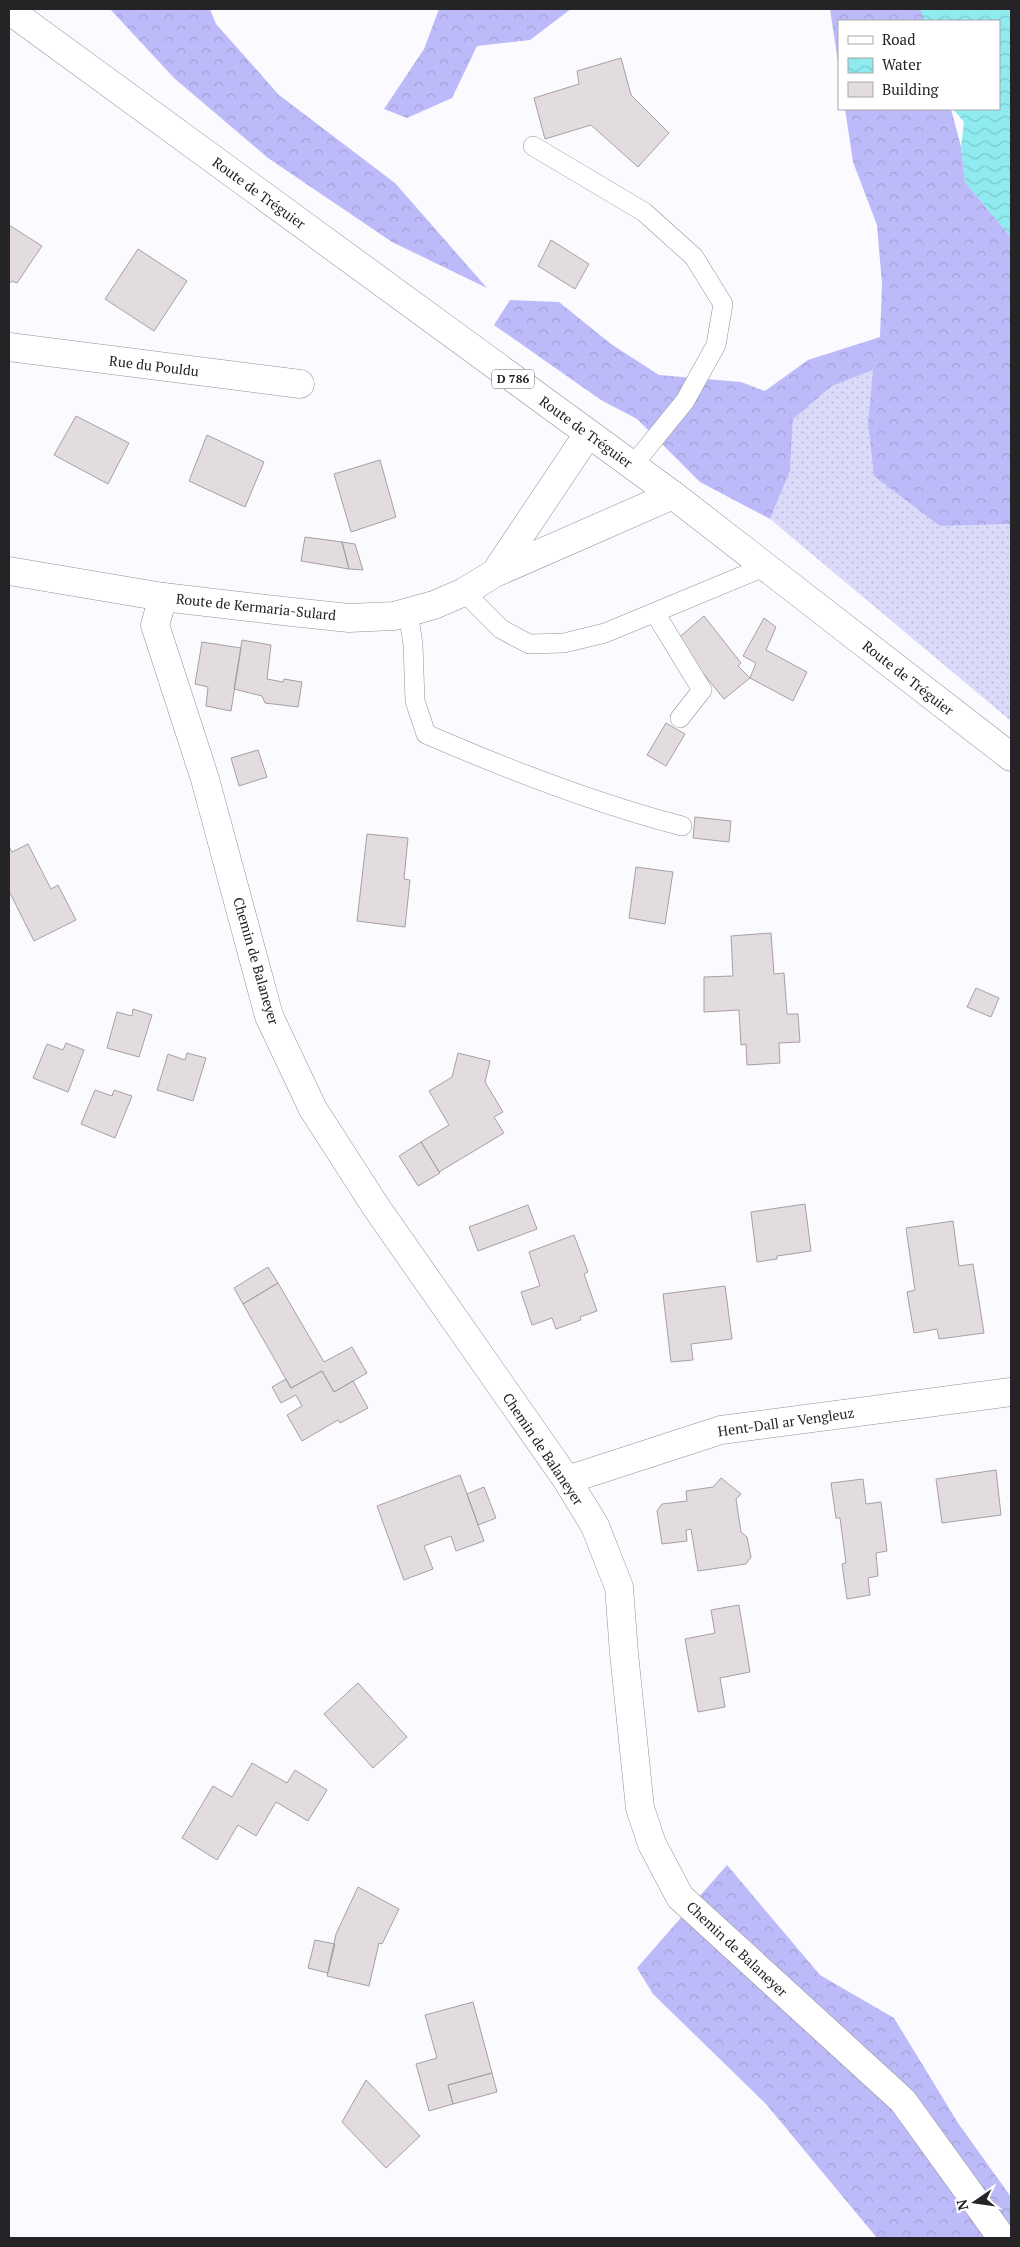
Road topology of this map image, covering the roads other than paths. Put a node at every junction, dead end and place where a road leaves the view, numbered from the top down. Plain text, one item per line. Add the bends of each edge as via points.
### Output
1 (9, 10) edge
2 (533, 146) dead end
3 (9, 347) edge
4 (300, 384) dead end
5 (588, 434) junction
6 (633, 465) junction
7 (673, 495) junction
8 (764, 567) junction
9 (9, 572) edge
10 (495, 573) junction
11 (464, 592) junction
12 (163, 597) junction
13 (408, 612) junction
14 (655, 613) junction
15 (680, 718) dead end
16 (1011, 757) edge
17 (682, 826) dead end
18 (1011, 1392) edge
19 (568, 1480) junction
20 (1002, 2238) edge

1 - 5 street, Route de Tréguier / D 786
2 - 6 lane via 644,212 694,257 723,304 716,345 694,385 685,401
3 - 4 street, Rue du Pouldu
5 - 6 street, Route de Tréguier / D 786
5 - 10 street
6 - 7 street, Route de Tréguier / D 786
7 - 8 street, Route de Tréguier / D 786
7 - 10 street, Route de Kermaria-Sulard
8 - 14 lane
8 - 16 street, Route de Tréguier / D 786
9 - 12 street, Route de Kermaria-Sulard
10 - 11 street, Route de Kermaria-Sulard
11 - 13 street, Route de Kermaria-Sulard
11 - 14 lane via 501,629 529,644 564,643 605,633
12 - 13 street, Route de Kermaria-Sulard via 349,618 394,616
12 - 19 street, Chemin de Balaneyer via 155,625 205,779 273,1024 313,1108 371,1199
13 - 17 lane via 415,701 426,734 480,758 620,810
14 - 15 lane via 702,690
18 - 19 street, Hent-Dall ar Vengleuz via 721,1430
19 - 20 street, Chemin de Balaneyer via 594,1526 619,1587 640,1808 652,1844 680,1897 903,2101

